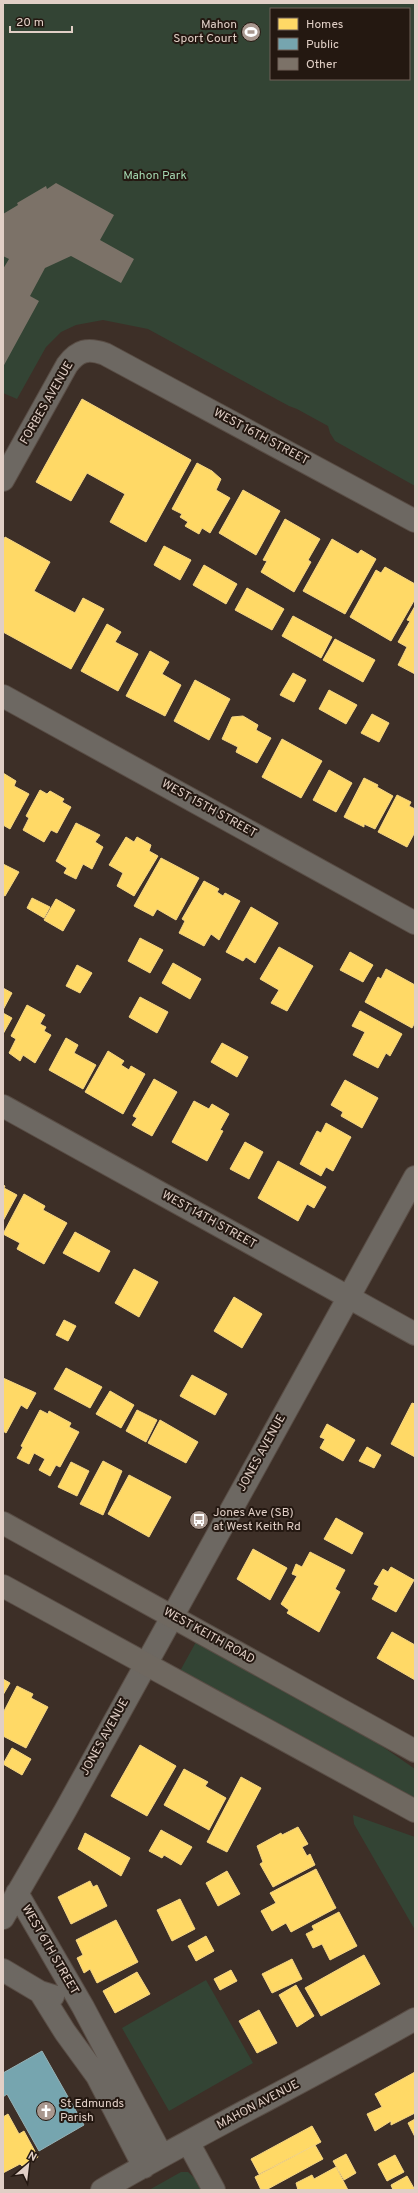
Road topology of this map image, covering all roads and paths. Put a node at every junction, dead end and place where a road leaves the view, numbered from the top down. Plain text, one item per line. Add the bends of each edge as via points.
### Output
1 (105, 354) joint
2 (3, 480) edge
3 (415, 521) edge
4 (3, 696) edge
5 (415, 923) edge
6 (3, 1106) edge
7 (415, 1178) edge
8 (349, 1296) junction
9 (415, 1334) edge
10 (3, 1523) edge
11 (3, 1586) edge
12 (172, 1616) junction
13 (144, 1664) junction
14 (415, 1751) edge
15 (415, 1811) edge
16 (17, 1893) junction
17 (3, 1918) edge
18 (3, 1970) edge
19 (40, 1992) junction
20 (83, 2006) junction
21 (415, 2019) edge
22 (188, 2142) junction
23 (153, 2161) junction
24 (110, 2188) edge
25 (214, 2190) edge

1 - 2 street, FORBES AVENUE via 93,350 82,351 73,357
1 - 3 street, WEST 16TH STREET
4 - 5 street, WEST 15TH STREET
6 - 8 street, WEST 14TH STREET
7 - 8 street, JONES AVENUE
8 - 9 street, WEST 14TH STREET
8 - 12 street, JONES AVENUE
10 - 12 main road, WEST KEITH ROAD
11 - 13 main road
12 - 13 street, JONES AVENUE
12 - 14 main road, WEST KEITH ROAD
13 - 15 main road
13 - 16 street, JONES AVENUE via 65,1811
16 - 17 street, JONES AVENUE
16 - 20 street, WEST 6TH STREET
18 - 19 street, WEST 6TH STREET
19 - 20 street, WEST 6TH STREET
19 - 23 street, WEST 6TH STREET
20 - 23 street, WEST 6TH STREET
21 - 22 street, MAHON AVENUE via 326,2070
22 - 23 street, MAHON AVENUE
22 - 25 street
23 - 24 street, MAHON AVENUE

